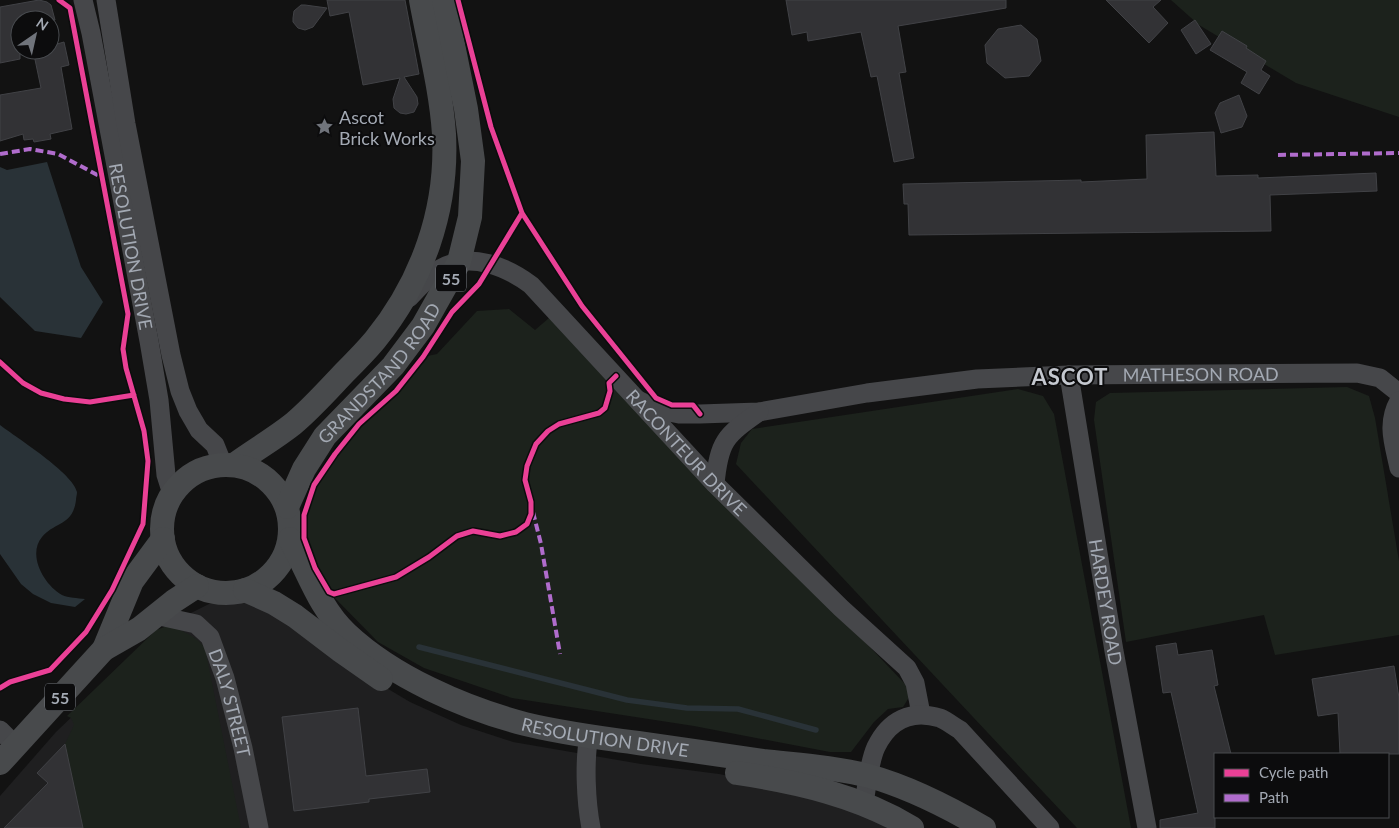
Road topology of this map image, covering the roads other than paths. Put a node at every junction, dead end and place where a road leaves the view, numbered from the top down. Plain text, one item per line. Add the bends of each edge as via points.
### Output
1 (83, 0) edge
2 (106, 0) edge
3 (421, 0) edge
4 (444, 0) edge
5 (459, 262) junction
6 (396, 312) junction
7 (1069, 375) junction
8 (1399, 393) edge
9 (638, 400) junction
10 (1399, 402) edge
11 (760, 412) junction
12 (229, 465) junction
13 (1399, 468) edge
14 (715, 484) junction
15 (172, 494) junction
16 (287, 507) junction
17 (163, 539) junction
18 (290, 540) junction
19 (197, 586) junction
20 (245, 590) junction
21 (156, 615) junction
22 (104, 649) junction
23 (922, 714) junction
24 (587, 743) junction
25 (5, 746) edge
26 (868, 776) junction
27 (864, 803) junction
28 (259, 828) edge
29 (591, 828) edge
30 (912, 828) edge
31 (984, 828) edge
32 (1050, 828) edge
33 (1147, 828) edge

1 - 15 street, RESOLUTION DRIVE via 148,331 166,475
2 - 12 street, RESOLUTION DRIVE via 126,124 180,391 199,430
3 - 6 main road, GRANDSTAND ROAD / 55 via 440,98 444,134 443,172 430,245
4 - 5 main road, GRANDSTAND ROAD / 55 via 473,161 470,217
5 - 6 street, RACONTEUR DRIVE via 441,269 424,282
5 - 9 street, RACONTEUR DRIVE via 491,264 517,274
5 - 16 main road, GRANDSTAND ROAD / 55 via 423,326 394,366 324,436
6 - 12 main road, GRANDSTAND ROAD / 55 via 374,341 292,424
7 - 8 street, MATHESON ROAD via 1357,373 1380,378
7 - 11 street, MATHESON ROAD via 977,379 867,393
7 - 33 street, HARDEY ROAD
9 - 11 street, MATHESON ROAD via 659,410 679,414
9 - 14 street, RACONTEUR DRIVE
10 - 13 street via 1391,425
11 - 14 street, MATHESON ROAD via 724,441 717,460
12 - 15 main road, 55 via 208,467 194,473
12 - 16 main road, 55 via 251,470 266,479
14 - 23 street, RACONTEUR DRIVE via 907,668 916,683
15 - 17 main road, 55 via 165,508
16 - 18 main road, 55
17 - 19 main road, 55 via 169,558 181,574
17 - 22 main road, 55 via 132,581
18 - 20 main road, 55 via 275,571 262,583
18 - 24 main road, RESOLUTION DRIVE via 316,593 346,633 368,651 421,684 494,715
19 - 20 main road, 55 via 212,592
19 - 21 main road, 55
20 - 24 main road, RESOLUTION DRIVE via 296,616 366,670 420,701 511,735
21 - 22 main road, 55
21 - 28 street, DALY STREET via 196,624 210,637 225,678 243,748
22 - 25 main road, 55
23 - 26 street via 894,723 876,747
23 - 32 street via 942,719 960,730
24 - 26 main road, RESOLUTION DRIVE via 715,754
24 - 27 main road, RESOLUTION DRIVE via 764,777
24 - 29 street
26 - 27 street
26 - 31 main road, RESOLUTION DRIVE via 915,793
27 - 30 main road, RESOLUTION DRIVE

